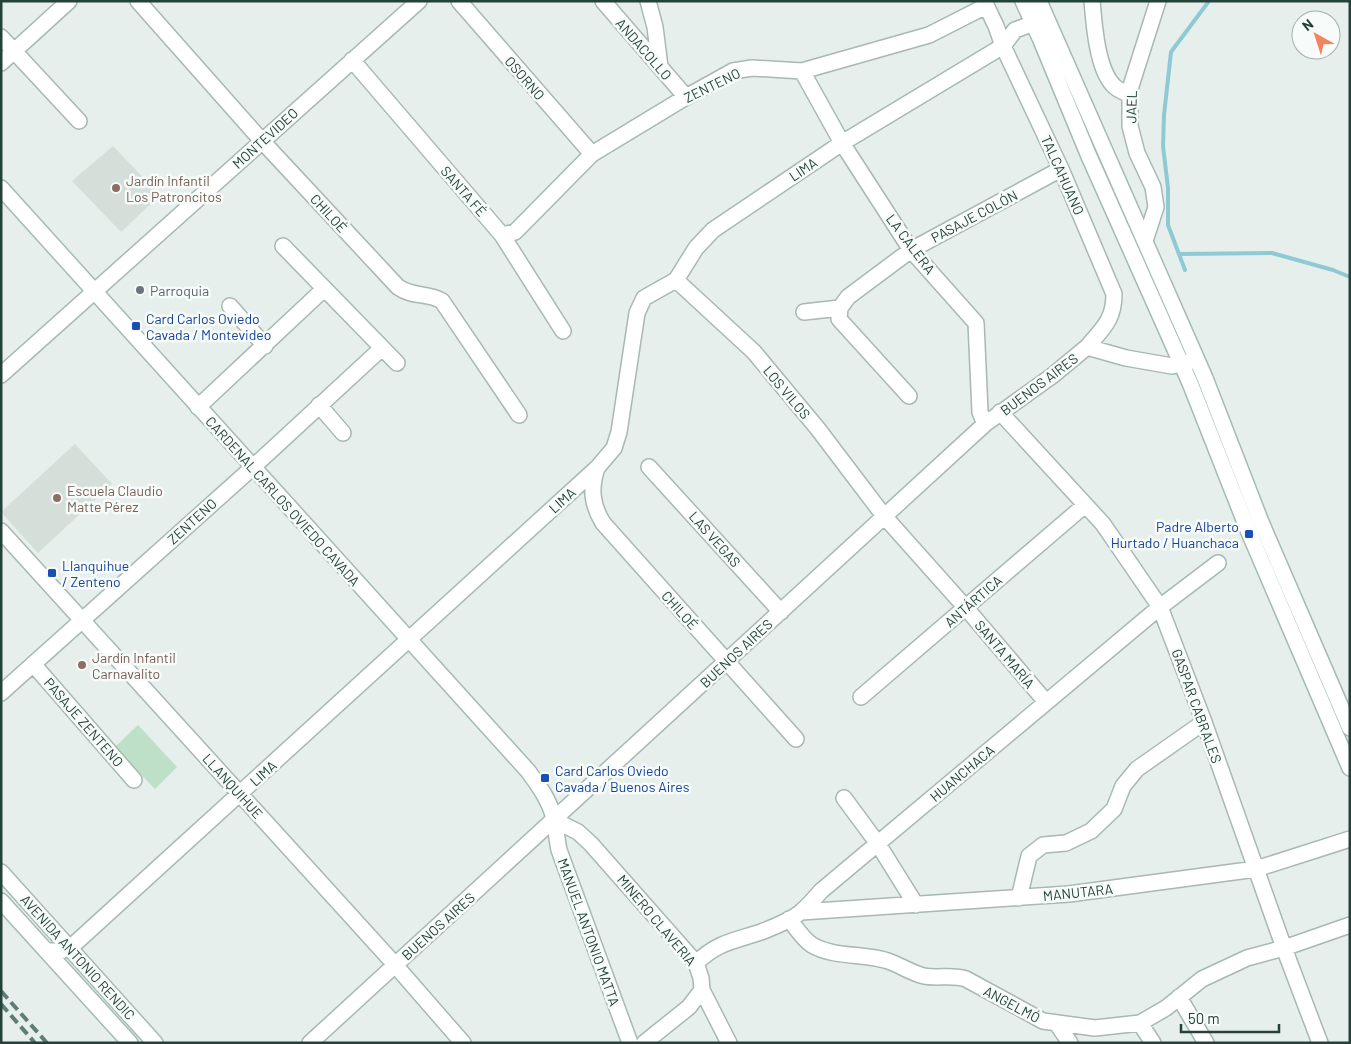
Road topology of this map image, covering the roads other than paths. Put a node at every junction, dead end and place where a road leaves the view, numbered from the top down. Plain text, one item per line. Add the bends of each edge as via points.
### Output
1 (69, 1) edge
2 (138, 1) edge
3 (419, 1) edge
4 (459, 1) edge
5 (603, 1) edge
6 (648, 1) edge
7 (1023, 1) edge
8 (1040, 1) edge
9 (1092, 1) edge
10 (1159, 2) edge
11 (985, 4) edge
12 (1040, 21) junction
13 (996, 26) junction
14 (1015, 30) junction
15 (1, 37) edge
16 (1003, 46) junction
17 (14, 51) junction
18 (352, 60) junction
19 (1, 63) edge
20 (660, 67) junction
21 (802, 71) junction
22 (1130, 95) junction
23 (686, 97) junction
24 (79, 121) dead end
25 (262, 141) junction
26 (842, 143) junction
27 (592, 154) junction
28 (1061, 169) junction
29 (1, 188) edge
30 (502, 236) junction
31 (1145, 241) junction
32 (282, 246) dead end
33 (911, 250) junction
34 (676, 280) junction
35 (324, 289) junction
36 (94, 292) junction
37 (230, 306) dead end
38 (840, 308) junction
39 (804, 312) dead end
40 (563, 331) dead end
41 (265, 346) junction
42 (1087, 347) junction
43 (382, 348) junction
44 (1196, 360) junction
45 (397, 364) dead end
46 (1181, 364) junction
47 (1, 375) edge
48 (909, 396) dead end
49 (319, 405) junction
50 (198, 407) junction
51 (1000, 412) junction
52 (519, 415) dead end
53 (985, 424) junction
54 (343, 433) dead end
55 (649, 467) dead end
56 (252, 468) junction
57 (597, 468) junction
58 (1085, 506) junction
59 (884, 516) junction
60 (1, 531) edge
61 (1218, 563) dead end
62 (1160, 607) junction
63 (966, 608) junction
64 (781, 612) junction
65 (82, 620) junction
66 (408, 640) junction
67 (727, 661) junction
68 (33, 664) junction
69 (1, 693) edge
70 (861, 697) dead end
71 (1046, 702) junction
72 (1204, 722) junction
73 (1350, 728) edge
74 (796, 739) dead end
75 (1350, 768) edge
76 (134, 780) dead end
77 (240, 794) junction
78 (844, 798) dead end
79 (554, 820) junction
80 (1350, 839) edge
81 (878, 844) junction
82 (1256, 869) junction
83 (1, 872) edge
84 (1019, 898) junction
85 (1, 901) edge
86 (916, 905) junction
87 (795, 915) junction
88 (1350, 926) edge
89 (70, 948) junction
90 (1284, 948) junction
91 (47, 951) junction
92 (696, 963) junction
93 (395, 965) junction
94 (702, 990) junction
95 (1179, 997) junction
96 (1140, 1023) junction
97 (1057, 1024) junction
98 (130, 1043) edge
99 (155, 1043) edge
100 (310, 1043) edge
101 (463, 1043) edge
102 (630, 1043) edge
103 (644, 1043) edge
104 (729, 1043) edge
105 (1070, 1043) edge
106 (1153, 1043) edge
107 (1206, 1043) edge
108 (1320, 1043) edge

1 - 17 street
2 - 25 street, CHILOÉ
3 - 18 street, MONTEVIDEO
4 - 27 street, OSORNO
5 - 20 street, ANDACOLLO
6 - 20 street
7 - 12 street
8 - 12 street
9 - 22 street via 1094,27 1105,75 1114,87
10 - 22 street, JAEL
11 - 13 street, TALCAHUANO
11 - 21 street, ZENTENO via 929,35
12 - 14 street
12 - 31 street
12 - 46 street via 1088,154
13 - 14 street
13 - 16 street, TALCAHUANO
14 - 16 street, LIMA
15 - 17 street
16 - 26 street, LIMA
16 - 28 street, TALCAHUANO
17 - 19 street
17 - 24 street
18 - 25 street, MONTEVIDEO
18 - 30 street, SANTA FÉ
20 - 23 street, ANDACOLLO
21 - 23 street, ZENTENO via 752,68 734,71
21 - 26 street, LA CALERA
22 - 31 street, JAEL via 1130,126 1137,153 1153,187 1156,207
23 - 27 street, ZENTENO
25 - 36 street, MONTEVIDEO
25 - 52 street, CHILOÉ via 398,287 408,293 434,296 442,302
26 - 33 street, LA CALERA
26 - 34 street, LIMA via 712,230
27 - 30 street, ZENTENO via 515,232
28 - 33 street, PASAJE COLÓN
28 - 42 street, TALCAHUANO via 1114,294 1114,309 1107,323
29 - 36 street, CARDENAL CARLOS OVIEDO CAVADA
30 - 40 street, SANTA FÉ
31 - 44 street
32 - 35 street
33 - 38 street, PASAJE COLÓN via 848,297
33 - 53 street, LA CALERA via 976,323 980,412
34 - 57 street, LIMA via 644,298 637,313 619,432 614,448
34 - 59 street, LOS VILOS via 754,352 818,428
35 - 41 street
35 - 43 street
36 - 47 street, MONTEVIDEO
36 - 50 street, CARDENAL CARLOS OVIEDO CAVADA
37 - 41 street
38 - 39 street
38 - 48 street via 839,319
41 - 50 street
42 - 46 street, BUENOS AIRES via 1126,358 1172,366
42 - 51 street, BUENOS AIRES
43 - 45 street
43 - 49 street, ZENTENO
44 - 46 street, BUENOS AIRES
44 - 73 street via 1261,522
46 - 75 street
49 - 54 street
49 - 56 street, ZENTENO
50 - 56 street, CARDENAL CARLOS OVIEDO CAVADA
51 - 53 street, BUENOS AIRES
51 - 58 street, GASPAR CABRALES
53 - 59 street, BUENOS AIRES
55 - 64 street, LAS VEGAS
56 - 65 street, ZENTENO
56 - 66 street, CARDENAL CARLOS OVIEDO CAVADA
57 - 66 street, LIMA
57 - 67 street, CHILOÉ via 592,492 603,524
58 - 62 street, GASPAR CABRALES via 1103,524
58 - 63 street, ANTÁRTICA
59 - 63 street, SANTA MARÍA
59 - 64 street, BUENOS AIRES
60 - 65 street, LLANQUIHUE
61 - 62 street, HUANCHACA
62 - 71 street, HUANCHACA
62 - 72 street, GASPAR CABRALES
63 - 70 street, ANTÁRTICA
63 - 71 street, SANTA MARÍA
64 - 67 street, BUENOS AIRES
65 - 68 street, ZENTENO
65 - 77 street, LLANQUIHUE
66 - 77 street, LIMA
66 - 79 street, CARDENAL CARLOS OVIEDO CAVADA via 528,771 549,804
67 - 74 street, CHILOÉ
67 - 79 street, BUENOS AIRES
68 - 69 street, ZENTENO
68 - 76 street, PASAJE ZENTENO
71 - 81 street, HUANCHACA
72 - 82 street, GASPAR CABRALES
72 - 84 street via 1137,769 1123,786 1114,808 1091,831 1066,844 1043,845 1030,856
77 - 89 street, LIMA
77 - 93 street, LLANQUIHUE
78 - 81 street
79 - 92 street, MINERO CLAVERIA via 578,832 591,844
79 - 93 street, BUENOS AIRES
79 - 102 street, MANUEL ANTONIO MATTA via 559,850
80 - 82 street, MANUTARA
81 - 86 street
81 - 87 street, HUANCHACA
82 - 84 street, MANUTARA
82 - 90 street, GASPAR CABRALES
83 - 89 street, AVENIDA ANTONIO RENDIC
84 - 86 street, MANUTARA
85 - 91 street, AVENIDA ANTONIO RENDIC
86 - 87 street, MANUTARA
87 - 92 street, HUANCHACA via 761,932 718,946
87 - 97 street, ANGELMÓ via 804,938 826,951 888,961 925,976 966,979 1044,1021
88 - 90 street, ANGELMÓ
89 - 91 street
89 - 99 street, AVENIDA ANTONIO RENDIC
90 - 95 street, ANGELMÓ via 1247,958 1202,979
90 - 108 street, GASPAR CABRALES
91 - 98 street, AVENIDA ANTONIO RENDIC
92 - 94 street, MINERO CLAVERIA
93 - 100 street, BUENOS AIRES
93 - 101 street, LLANQUIHUE
94 - 103 street via 689,1008
94 - 104 street, MINERO CLAVERIA
95 - 96 street, ANGELMÓ
95 - 107 street
96 - 97 street, ANGELMÓ via 1095,1028
96 - 106 street
97 - 105 street

